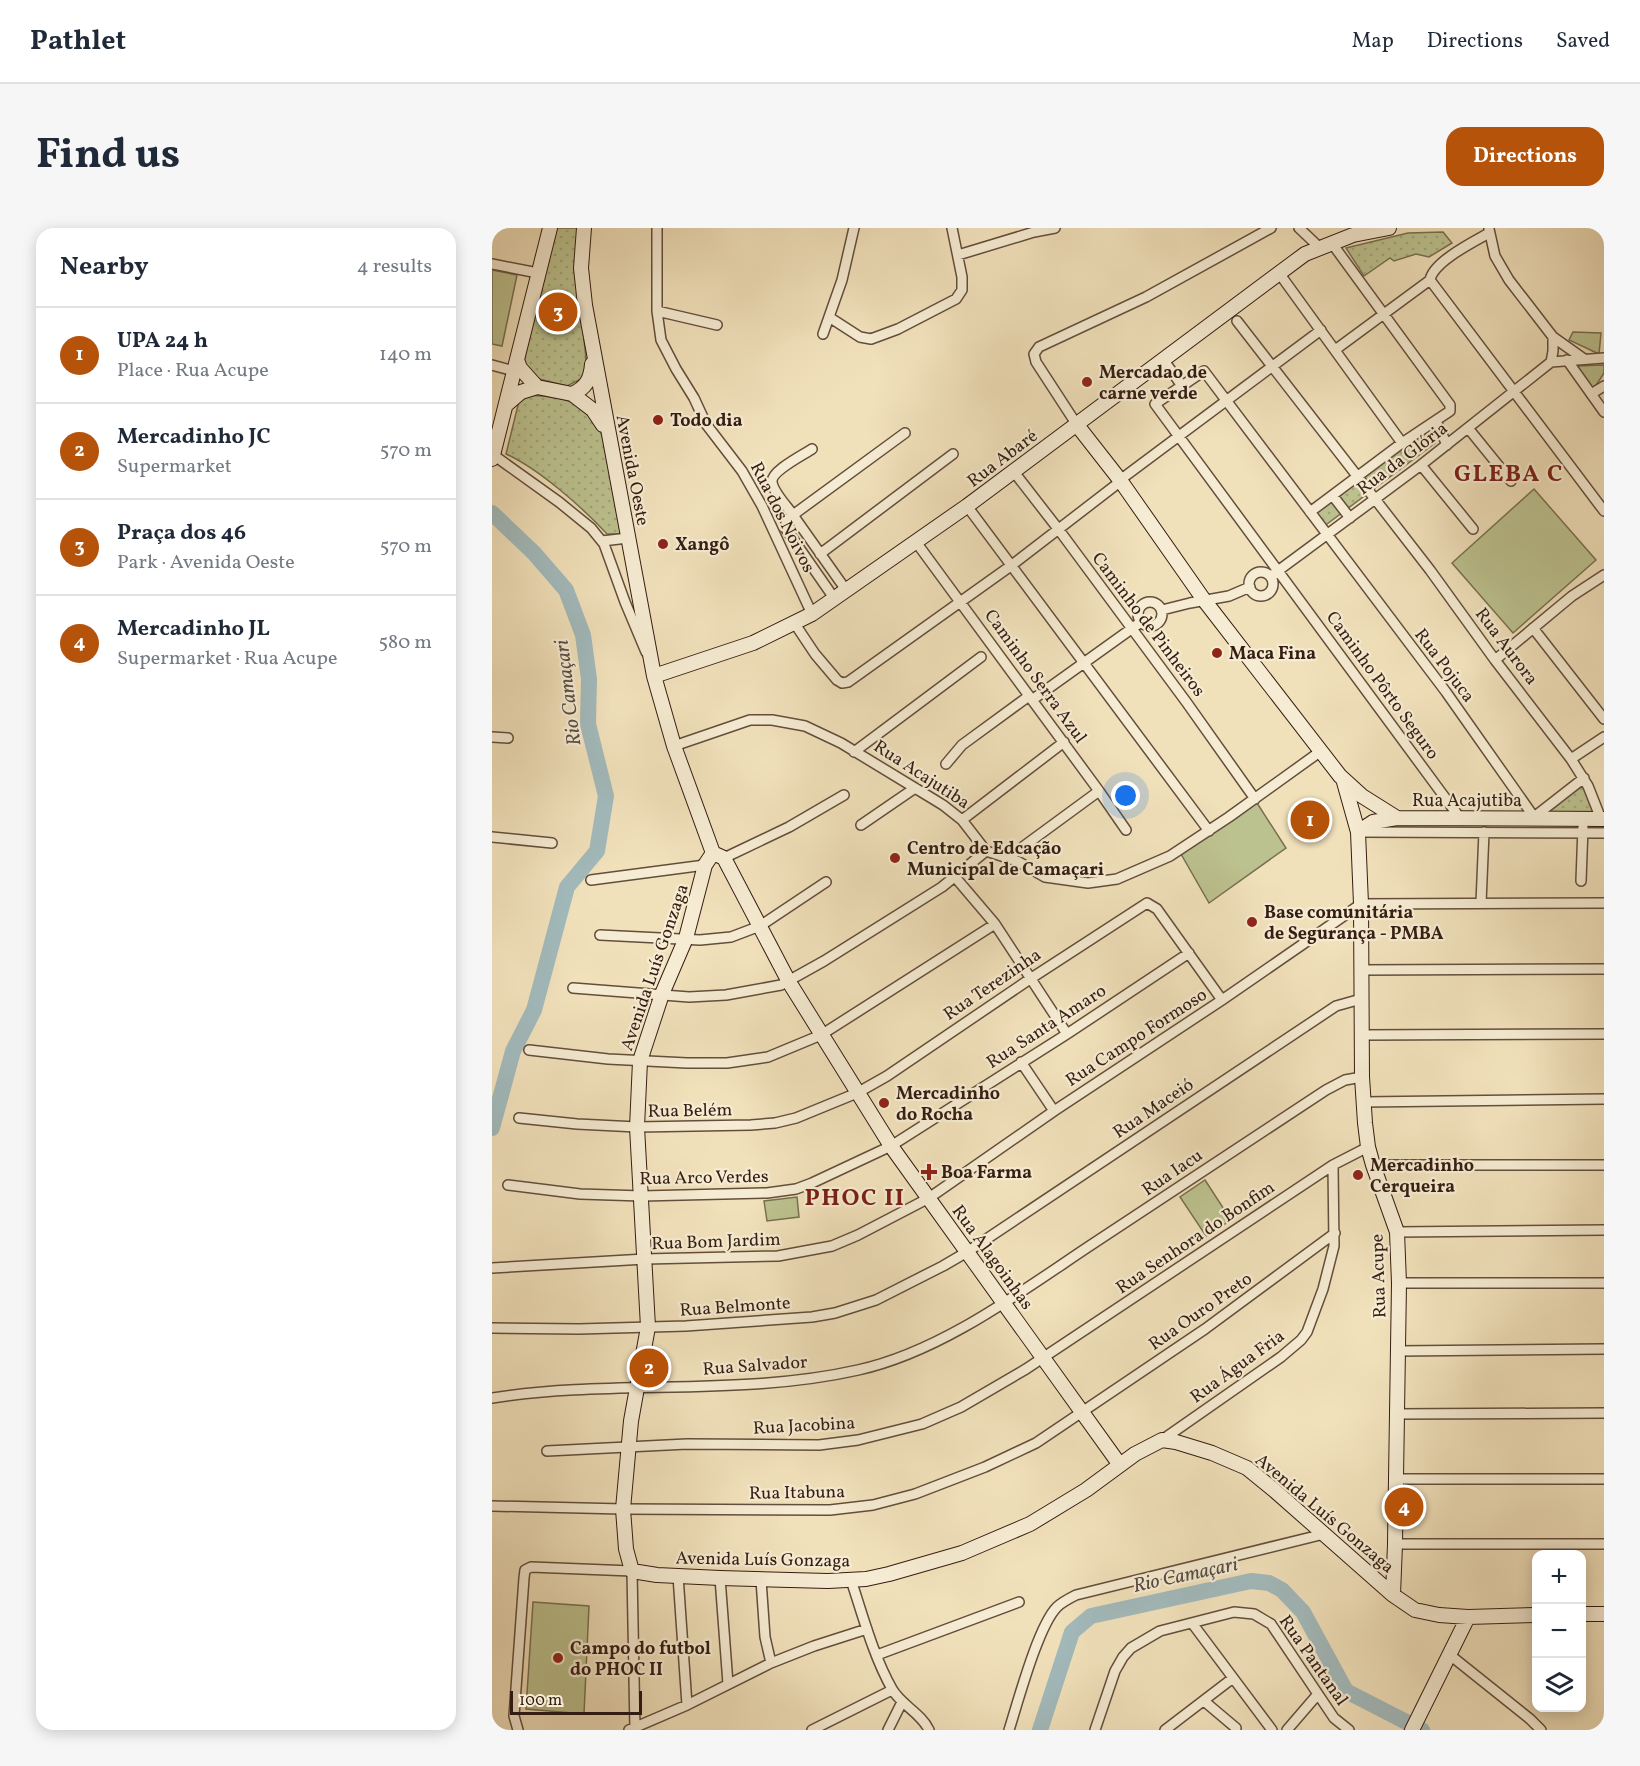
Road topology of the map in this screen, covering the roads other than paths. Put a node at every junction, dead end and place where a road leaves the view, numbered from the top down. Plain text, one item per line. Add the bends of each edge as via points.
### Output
1 (550, 228) edge
2 (584, 228) edge
3 (657, 228) edge
4 (854, 228) edge
5 (952, 228) edge
6 (1055, 228) edge
7 (1270, 228) edge
8 (1299, 228) edge
9 (1389, 228) edge
10 (1489, 230) edge
11 (1357, 231) edge
12 (1325, 244) junction
13 (958, 255) junction
14 (492, 264) edge
15 (538, 273) junction
16 (1279, 273) junction
17 (1430, 280) junction
18 (657, 311) junction
19 (1385, 315) junction
20 (829, 316) junction
21 (1237, 321) dead end
22 (717, 326) dead end
23 (1321, 330) junction
24 (823, 334) dead end
25 (1552, 337) junction
26 (1335, 350) junction
27 (593, 356) junction
28 (1584, 358) junction
29 (1604, 358) edge
30 (1163, 360) junction
31 (1567, 360) junction
32 (1551, 362) junction
33 (492, 365) edge
34 (515, 365) junction
35 (1272, 365) junction
36 (1182, 386) junction
37 (1604, 386) edge
38 (537, 387) junction
39 (1515, 391) junction
40 (572, 394) junction
41 (1591, 394) junction
42 (1227, 400) junction
43 (506, 405) junction
44 (1604, 412) edge
45 (1436, 421) junction
46 (1077, 425) junction
47 (1468, 428) junction
48 (905, 433) dead end
49 (609, 435) junction
50 (1178, 436) junction
51 (1402, 443) junction
52 (1447, 444) junction
53 (812, 449) dead end
54 (953, 454) dead end
55 (492, 456) edge
56 (1421, 465) junction
57 (1014, 472) junction
58 (1357, 478) junction
59 (1120, 480) junction
60 (1510, 481) dead end
61 (1333, 496) junction
62 (1375, 499) junction
63 (967, 506) junction
64 (1604, 510) edge
65 (1311, 512) junction
66 (793, 515) junction
67 (1350, 519) junction
68 (1473, 529) dead end
69 (1059, 530) junction
70 (1328, 535) junction
71 (628, 538) junction
72 (602, 541) junction
73 (916, 542) junction
74 (820, 554) junction
75 (1012, 566) junction
76 (1274, 574) junction
77 (1604, 575) edge
78 (1250, 587) junction
79 (846, 590) junction
80 (834, 598) junction
81 (1204, 600) junction
82 (961, 602) junction
83 (1161, 610) junction
84 (812, 614) junction
85 (1142, 622) junction
86 (795, 624) junction
87 (1533, 628) junction
88 (1132, 629) junction
89 (981, 657) dead end
90 (1495, 660) junction
91 (1084, 663) junction
92 (653, 671) junction
93 (1030, 698) junction
94 (1604, 719) edge
95 (492, 737) edge
96 (1604, 737) edge
97 (508, 738) dead end
98 (1064, 742) junction
99 (674, 746) junction
100 (1321, 751) junction
101 (854, 752) junction
102 (1571, 759) junction
103 (946, 764) dead end
104 (1584, 778) junction
105 (1344, 782) junction
106 (915, 788) junction
107 (1100, 791) junction
108 (844, 795) dead end
109 (1255, 799) junction
110 (1460, 818) junction
111 (1534, 818) junction
112 (1397, 819) junction
113 (1603, 819) edge
114 (962, 820) junction
115 (861, 825) dead end
116 (1583, 826) junction
117 (1126, 830) dead end
118 (1209, 831) junction
119 (1358, 832) junction
120 (1484, 832) junction
121 (1604, 833) edge
122 (492, 837) edge
123 (552, 843) dead end
124 (986, 851) junction
125 (718, 855) junction
126 (1009, 857) junction
127 (705, 866) junction
128 (955, 877) junction
129 (591, 880) dead end
130 (1581, 881) dead end
131 (826, 882) dead end
132 (1482, 903) junction
133 (1604, 903) edge
134 (1361, 904) junction
135 (995, 924) junction
136 (760, 926) junction
137 (600, 935) dead end
138 (686, 939) junction
139 (1189, 953) junction
140 (1604, 969) edge
141 (1361, 970) junction
142 (1030, 979) junction
143 (789, 982) junction
144 (573, 988) dead end
145 (663, 994) junction
146 (1361, 999) junction
147 (1222, 1000) junction
148 (1067, 1034) junction
149 (1604, 1034) edge
150 (821, 1035) junction
151 (1362, 1035) junction
152 (530, 1050) dead end
153 (640, 1061) junction
154 (1021, 1062) junction
155 (1362, 1077) junction
156 (857, 1094) junction
157 (1604, 1099) edge
158 (1363, 1102) junction
159 (1054, 1111) junction
160 (519, 1118) dead end
161 (637, 1127) junction
162 (891, 1146) junction
163 (1368, 1147) junction
164 (1334, 1165) junction
165 (1373, 1165) junction
166 (1604, 1165) edge
167 (508, 1185) dead end
168 (642, 1196) junction
169 (929, 1198) junction
170 (1604, 1230) edge
171 (1397, 1232) junction
172 (1335, 1233) junction
173 (967, 1252) junction
174 (645, 1259) junction
175 (492, 1268) edge
176 (1399, 1283) junction
177 (1604, 1283) edge
178 (1004, 1303) junction
179 (648, 1327) junction
180 (492, 1328) edge
181 (1604, 1348) edge
182 (1398, 1351) junction
183 (1043, 1358) junction
184 (637, 1387) junction
185 (492, 1398) edge
186 (1082, 1413) junction
187 (1604, 1413) edge
188 (1396, 1414) junction
189 (1162, 1440) junction
190 (628, 1448) junction
191 (547, 1450) dead end
192 (1120, 1465) junction
193 (1395, 1479) junction
194 (1604, 1479) edge
195 (492, 1506) edge
196 (623, 1509) junction
197 (1324, 1534) junction
198 (1395, 1544) junction
199 (1604, 1544) edge
200 (632, 1572) junction
201 (678, 1576) junction
202 (720, 1578) junction
203 (762, 1580) junction
204 (852, 1580) junction
205 (1393, 1595) junction
206 (1019, 1602) dead end
207 (1586, 1614) edge
208 (1604, 1614) edge
209 (1532, 1615) edge
210 (1468, 1617) junction
211 (1192, 1623) junction
212 (867, 1629) junction
213 (877, 1655) junction
214 (1450, 1655) junction
215 (771, 1663) junction
216 (1233, 1678) junction
217 (728, 1684) junction
218 (892, 1690) junction
219 (1318, 1694) junction
220 (1204, 1701) junction
221 (902, 1702) junction
222 (687, 1705) junction
223 (1236, 1728) dead end
224 (633, 1729) edge
225 (518, 1730) edge
226 (812, 1730) edge
227 (888, 1730) edge
228 (929, 1730) edge
229 (1009, 1730) edge
230 (1095, 1730) edge
231 (1165, 1730) edge
232 (1272, 1730) edge
233 (1287, 1730) edge
234 (1349, 1730) edge
235 (1412, 1730) edge
236 (1541, 1730) edge

1 - 15 street
2 - 27 street, Avenida Oeste via 582,286
3 - 18 street, Rua dos Noivos
4 - 20 street
5 - 13 street
6 - 13 street
7 - 46 street via 1146,297 1039,347 1034,354 1036,362
8 - 12 street
9 - 11 street, Rua Abaré
10 - 17 street via 1440,264
10 - 25 street via 1501,267
11 - 12 street, Rua Abaré
12 - 16 street, Rua Abaré
12 - 19 street
13 - 20 street via 963,282 958,297 898,329 868,339
14 - 15 street
15 - 34 street
16 - 23 street
16 - 30 street, Rua Abaré
17 - 19 street
17 - 39 street
18 - 22 street
18 - 84 street, Rua dos Noivos via 665,349 706,424 742,471 762,506
19 - 26 street
19 - 45 street via 1450,405 1450,411
20 - 24 street
21 - 35 street, Rua Aurora
23 - 26 street
23 - 35 street
25 - 28 street
25 - 32 street
26 - 51 street
27 - 40 street via 589,379
27 - 49 street, Avenida Oeste
28 - 29 street
28 - 31 street
30 - 36 street
30 - 46 street, Rua Abaré
31 - 32 street
31 - 41 street
32 - 39 street, Rua da Glória
33 - 34 street
34 - 38 street
34 - 43 street
35 - 42 street
35 - 58 street, Rua Aurora
36 - 42 street, Rua Pojuca via 1204,370
36 - 50 street, Caminho Pôrto Seguro via 1155,404
37 - 41 street
38 - 40 street
38 - 43 street via 521,392
39 - 47 street, Rua da Glória
39 - 64 street
40 - 49 street via 593,410
41 - 44 street
42 - 50 street
42 - 65 street, Rua Pojuca
43 - 55 street
45 - 51 street
45 - 52 street
46 - 57 street, Rua Abaré
46 - 59 street, Rua Acajutiba
47 - 52 street, Rua da Glória
47 - 60 street
48 - 66 street
49 - 71 street, Avenida Oeste
50 - 59 street
50 - 76 street, Caminho Pôrto Seguro
51 - 58 street
52 - 56 street, Rua da Glória
53 - 66 street via 772,478 772,485
54 - 74 street
55 - 72 street via 559,502
56 - 62 street, Rua da Glória
56 - 68 street
57 - 63 street, Rua Abaré
57 - 69 street, Caminho de Pinheiros
58 - 61 street
58 - 62 street, Rua Aurora
59 - 69 street
59 - 81 street, Rua Acajutiba
61 - 65 street
61 - 67 street
62 - 67 street, Rua da Glória
62 - 90 street, Rua Aurora
63 - 73 street, Rua Abaré
63 - 75 street
65 - 70 street, Rua Pojuca
66 - 74 street
66 - 80 street via 786,521 786,529
67 - 70 street, Rua da Glória
69 - 75 street
69 - 88 street, Caminho de Pinheiros
70 - 76 street, Rua da Glória
70 - 111 street, Rua Pojuca
71 - 72 street
71 - 92 street, Avenida Oeste
72 - 92 street
73 - 79 street, Rua Abaré
73 - 82 street, Caminho Serra Azul
74 - 79 street
75 - 82 street
75 - 91 street
76 - 78 street via 1256,573 1250,579
76 - 78 street via 1266,594 1258,595
76 - 110 street, Caminho Pôrto Seguro
77 - 87 street
78 - 81 street
79 - 80 street, Rua Abaré
80 - 84 street, Rua Abaré
81 - 83 street
81 - 100 street, Rua Acajutiba
82 - 86 street via 844,683 815,654
82 - 93 street, Caminho Serra Azul
83 - 85 street via 1161,619 1154,626
83 - 85 street via 1156,603 1142,605 1138,614
84 - 86 street, Rua Abaré
85 - 88 street
86 - 92 street, Rua Abaré via 725,653
87 - 90 street
87 - 94 street
88 - 91 street
88 - 109 street, Caminho de Pinheiros
89 - 101 street
90 - 102 street, Rua Aurora
91 - 93 street
91 - 118 street
92 - 99 street, Avenida Oeste
93 - 98 street, Caminho Serra Azul
93 - 103 street via 962,745
95 - 97 street
96 - 102 street
98 - 107 street, Caminho Serra Azul
98 - 114 street
99 - 101 street, Rua Acajutiba via 737,723 764,719 805,726
99 - 125 street, Avenida Oeste
100 - 105 street, Rua Acajutiba
100 - 109 street
101 - 106 street, Rua Acajutiba
102 - 104 street, Rua Aurora
104 - 111 street
104 - 113 street, Rua Aurora
105 - 112 street, Rua Acajutiba
105 - 119 street, Rua Acupe
106 - 114 street, Rua Acajutiba
106 - 115 street
107 - 117 street, Caminho Serra Azul
107 - 126 street
108 - 125 street via 789,827
109 - 118 street
110 - 111 street, Rua Acajutiba
110 - 112 street, Rua Acajutiba
111 - 116 street, Rua Acajutiba
112 - 119 street via 1373,822
113 - 116 street, Rua Acajutiba
114 - 124 street, Rua Acajutiba
116 - 120 street
116 - 121 street
116 - 130 street
118 - 126 street via 1164,859 1108,881 1050,879
119 - 120 street
119 - 134 street, Rua Acupe
120 - 132 street
122 - 123 street
124 - 126 street
124 - 128 street
125 - 127 street, Avenida Luís Gonzaga
125 - 136 street, Rua Alagoinhas
127 - 129 street
127 - 138 street, Avenida Luís Gonzaga
128 - 135 street
128 - 143 street
131 - 136 street
132 - 133 street
132 - 134 street
134 - 141 street, Rua Acupe
134 - 147 street, Rua Campo Formoso
135 - 142 street
135 - 150 street
136 - 138 street via 731,937
136 - 143 street, Rua Alagoinhas
137 - 138 street
138 - 145 street, Avenida Luís Gonzaga
139 - 142 street, Rua Terezinha via 1154,906 1145,903
139 - 147 street
139 - 148 street, Rua Santa Amaro
140 - 141 street
141 - 146 street, Rua Acupe
142 - 148 street
142 - 156 street, Rua Terezinha
143 - 145 street via 726,995
143 - 150 street, Rua Alagoinhas
144 - 145 street
145 - 153 street, Avenida Luís Gonzaga
146 - 151 street, Rua Acupe
146 - 173 street, Rua Maceió via 1328,1012
147 - 159 street, Rua Campo Formoso
148 - 154 street, Rua Santa Amaro
149 - 151 street
150 - 153 street via 748,1061
150 - 156 street, Rua Alagoinhas
151 - 155 street, Rua Acupe
152 - 153 street
153 - 161 street, Avenida Luís Gonzaga
154 - 159 street
154 - 162 street, Rua Santa Amaro
155 - 158 street, Rua Acupe
155 - 178 street, Rua Iacu via 1326,1090
156 - 161 street, Rua Belém via 775,1123
156 - 162 street, Rua Alagoinhas
157 - 158 street
158 - 163 street, Rua Acupe
159 - 169 street, Rua Campo Formoso
160 - 161 street, Rua Belém
161 - 168 street, Avenida Luís Gonzaga
162 - 168 street, Rua Arco Verdes via 796,1189 757,1194
162 - 169 street, Rua Alagoinhas
163 - 164 street, Rua Senhora do Bonfim
163 - 165 street, Rua Acupe
164 - 172 street, Rua Água Fria
164 - 183 street, Rua Senhora do Bonfim
165 - 166 street
165 - 171 street, Rua Acupe
167 - 168 street, Rua Arco Verdes via 580,1194
168 - 174 street, Avenida Luís Gonzaga
169 - 173 street, Rua Alagoinhas
169 - 174 street, Rua Bom Jardim via 858,1235 816,1250 763,1257
170 - 171 street
171 - 176 street, Rua Acupe
172 - 186 street, Rua Ouro Preto
172 - 189 street, Rua Água Fria via 1317,1307 1301,1340
173 - 178 street, Rua Alagoinhas
173 - 179 street, Rua Belmonte via 876,1300 835,1313
174 - 175 street, Rua Bom Jardim
174 - 179 street, Avenida Luís Gonzaga
176 - 177 street
176 - 182 street, Rua Acupe
178 - 183 street, Rua Alagoinhas
178 - 184 street, Rua Salvador via 905,1356 861,1370 789,1381
179 - 180 street, Rua Belmonte
179 - 184 street, Avenida Luís Gonzaga
181 - 182 street
182 - 188 street, Rua Acupe
183 - 186 street, Rua Alagoinhas
183 - 190 street, Rua Jacobina via 961,1407 885,1434 819,1445 687,1444
184 - 185 street, Rua Salvador via 550,1390
184 - 190 street, Avenida Luís Gonzaga
186 - 192 street, Rua Alagoinhas
186 - 196 street, Rua Itabuna via 1036,1443 985,1467 915,1494 873,1505 818,1510
187 - 188 street
188 - 193 street, Rua Acupe
189 - 192 street, Avenida Luís Gonzaga
189 - 197 street, Avenida Luís Gonzaga via 1212,1453 1246,1468
190 - 191 street, Rua Jacobina
190 - 196 street, Avenida Luís Gonzaga
192 - 204 street, Avenida Luís Gonzaga via 1047,1514 976,1548 889,1574
193 - 194 street
193 - 198 street, Rua Acupe
195 - 196 street, Rua Itabuna
196 - 200 street, Avenida Luís Gonzaga
197 - 205 street, Avenida Luís Gonzaga
197 - 229 street via 1076,1594 1064,1601 1048,1618
198 - 199 street
198 - 205 street, Rua Acupe
200 - 201 street, Avenida Luís Gonzaga
200 - 224 street
200 - 225 street via 531,1567 525,1570 514,1716
201 - 202 street, Avenida Luís Gonzaga
201 - 222 street
202 - 203 street, Avenida Luís Gonzaga
202 - 217 street
203 - 204 street, Avenida Luís Gonzaga
203 - 215 street via 765,1637
204 - 212 street
205 - 210 street, Avenida Luís Gonzaga via 1415,1610
206 - 213 street
207 - 208 street
209 - 210 street, Avenida Luís Gonzaga
210 - 214 street
211 - 216 street
211 - 219 street, Rua Pantanal via 1234,1612 1254,1614 1267,1621
211 - 230 street, Rua Pantanal via 1160,1631 1131,1648 1115,1671
212 - 213 street
212 - 215 street
213 - 218 street
214 - 235 street
214 - 236 street
215 - 217 street
216 - 220 street
216 - 232 street
217 - 222 street
218 - 221 street
218 - 226 street
219 - 233 street
219 - 234 street, Rua Pantanal
220 - 223 street
220 - 231 street
221 - 227 street
221 - 228 street
222 - 224 street

